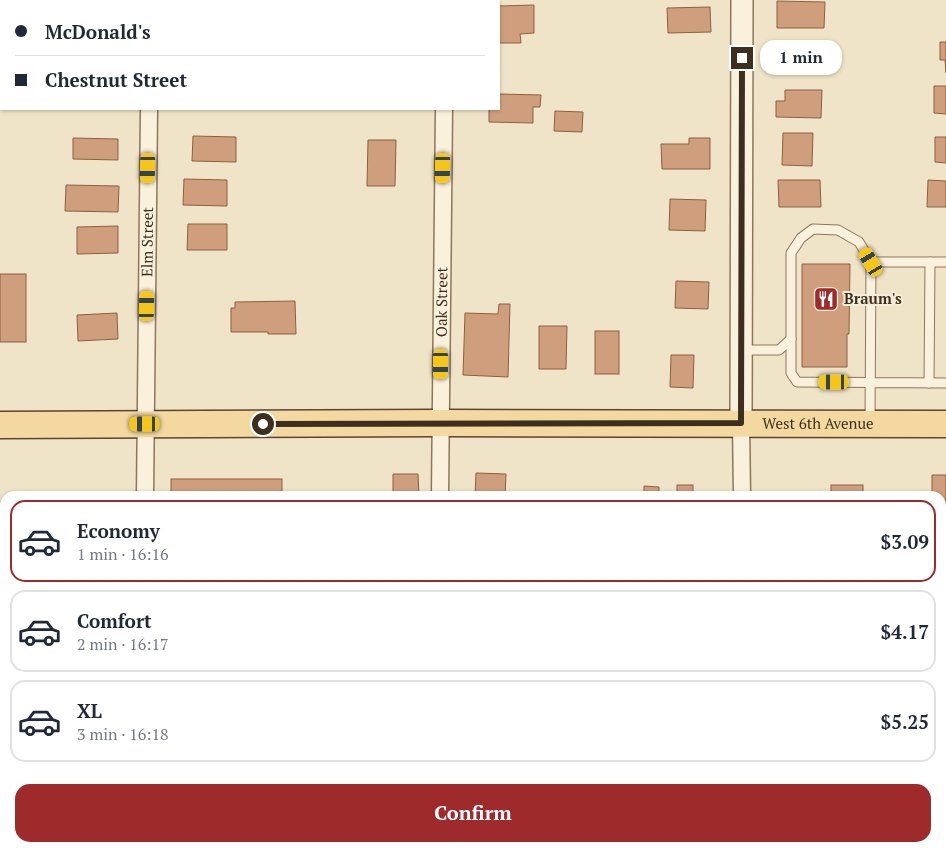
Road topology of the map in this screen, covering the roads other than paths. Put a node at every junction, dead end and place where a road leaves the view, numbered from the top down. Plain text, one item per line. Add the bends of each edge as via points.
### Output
1 (742, 0) edge
2 (149, 110) edge
3 (444, 110) edge
4 (871, 262) junction
5 (930, 262) junction
6 (946, 262) edge
7 (791, 339) junction
8 (740, 350) junction
9 (870, 383) junction
10 (929, 383) junction
11 (946, 383) edge
12 (441, 423) junction
13 (741, 423) junction
14 (870, 423) junction
15 (145, 424) junction
16 (946, 424) edge
17 (0, 425) edge
18 (145, 491) edge
19 (440, 491) edge
20 (742, 491) edge

1 - 8 street
2 - 15 street, Elm Street
3 - 12 street, Oak Street
4 - 5 lane
4 - 7 lane via 859,242 838,230 813,229 801,238 791,253
4 - 9 lane
5 - 6 lane
5 - 10 lane
7 - 8 lane via 779,350
7 - 9 lane via 791,373 797,382
8 - 13 street
9 - 10 lane
9 - 14 lane
10 - 11 lane
12 - 13 main road, West 6th Avenue
12 - 15 main road, West 6th Avenue
12 - 19 street, Oak Street
13 - 14 main road, West 6th Avenue
13 - 20 street
14 - 16 main road, West 6th Avenue
15 - 17 main road, West 6th Avenue
15 - 18 street, Elm Street

